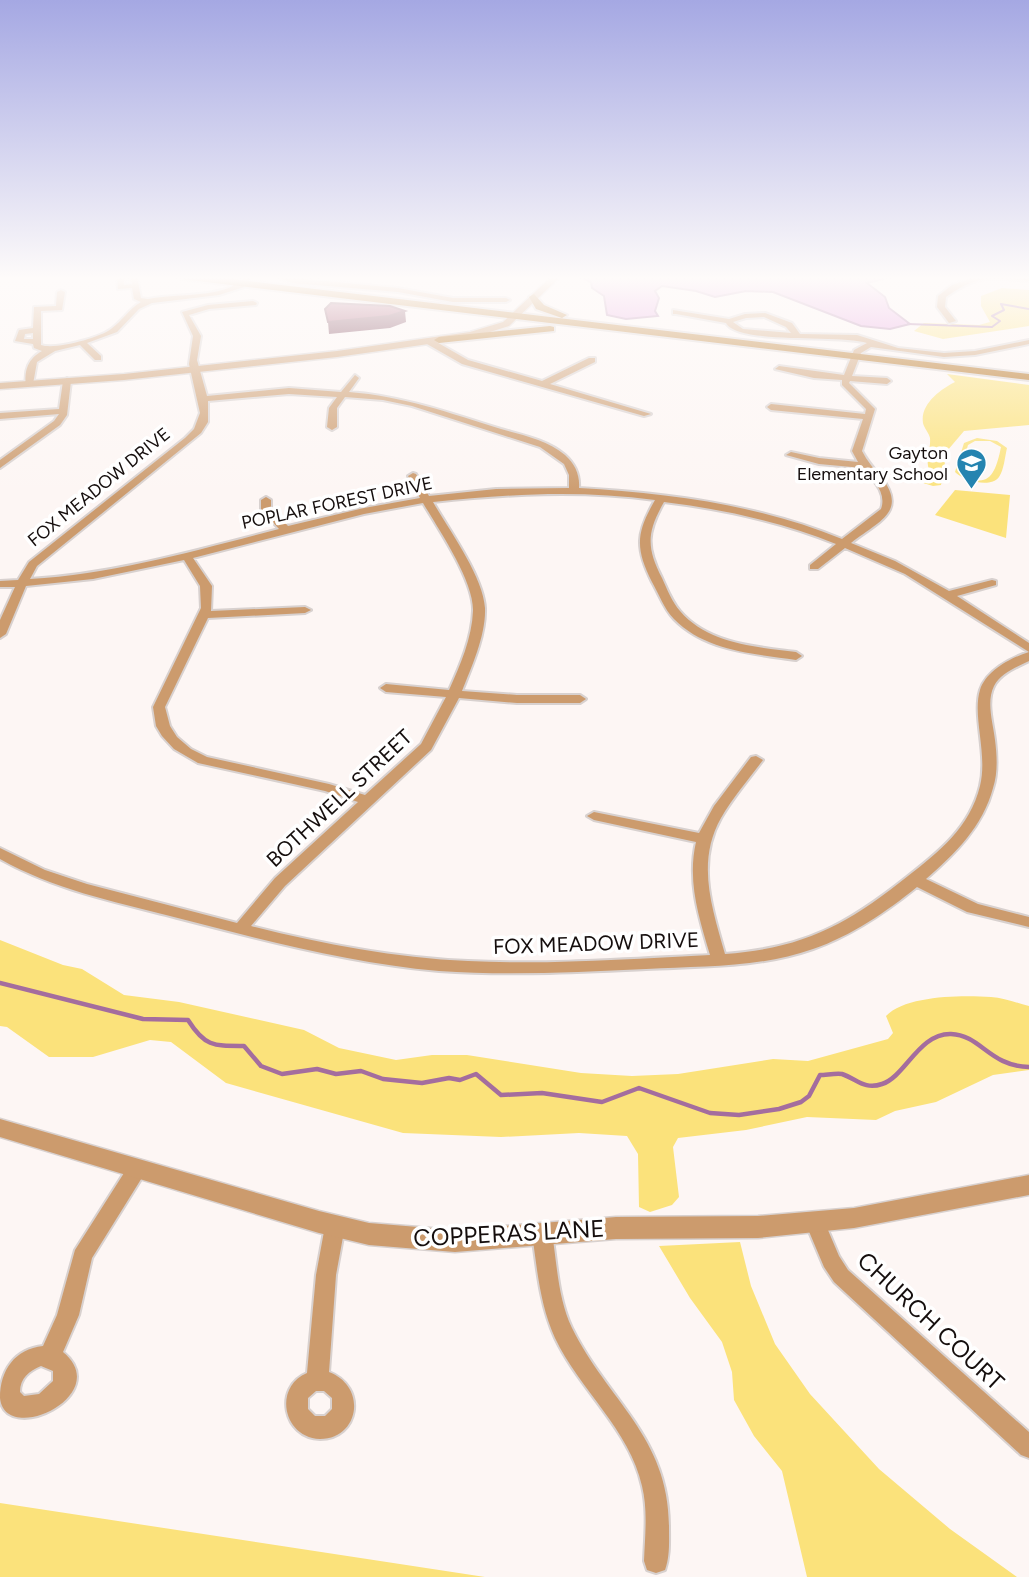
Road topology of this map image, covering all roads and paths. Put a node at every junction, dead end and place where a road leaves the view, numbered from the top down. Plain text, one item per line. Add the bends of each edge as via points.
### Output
1 (47, 350) edge
2 (56, 350) edge
3 (89, 350) edge
4 (194, 350) edge
5 (364, 350) edge
6 (447, 350) edge
7 (815, 350) edge
8 (821, 350) edge
9 (853, 350) edge
10 (862, 350) edge
11 (901, 350) edge
12 (985, 350) edge
13 (51, 351) junction
14 (856, 354) junction
15 (98, 358) dead end
16 (592, 360) dead end
17 (779, 369) dead end
18 (194, 370) junction
19 (1029, 374) edge
20 (355, 378) dead end
21 (845, 378) junction
22 (67, 381) junction
23 (887, 381) dead end
24 (29, 384) junction
25 (542, 384) junction
26 (0, 386) edge
27 (344, 393) junction
28 (203, 399) junction
29 (771, 407) dead end
30 (64, 411) junction
31 (647, 414) dead end
32 (0, 416) edge
33 (870, 417) junction
34 (332, 427) dead end
35 (791, 455) dead end
36 (0, 465) edge
37 (863, 465) junction
38 (412, 476) dead end
39 (574, 491) junction
40 (661, 498) junction
41 (426, 499) junction
42 (266, 500) dead end
43 (286, 530) junction
44 (843, 544) junction
45 (187, 555) junction
46 (814, 567) dead end
47 (22, 583) junction
48 (992, 583) dead end
49 (0, 584) edge
50 (948, 595) junction
51 (304, 610) dead end
52 (204, 615) junction
53 (0, 634) edge
54 (1029, 648) edge
55 (796, 656) dead end
56 (1029, 656) edge
57 (386, 688) dead end
58 (454, 694) junction
59 (580, 699) dead end
60 (755, 760) dead end
61 (368, 801) junction
62 (594, 816) dead end
63 (705, 839) junction
64 (0, 853) edge
65 (914, 879) junction
66 (1029, 922) edge
67 (241, 928) junction
68 (719, 960) junction
69 (0, 1128) edge
70 (138, 1168) junction
71 (1029, 1185) edge
72 (815, 1222) junction
73 (335, 1226) junction
74 (542, 1233) junction
75 (50, 1356) dead end
76 (317, 1381) dead end
77 (1029, 1447) edge
78 (656, 1561) dead end

1 - 13 street
2 - 13 street
3 - 15 street
4 - 18 street
5 - 18 street
6 - 25 street via 465,362
7 - 14 main road
8 - 14 main road
9 - 14 street
10 - 14 street
11 - 12 street via 954,355
13 - 24 street via 35,359
14 - 19 main road
14 - 21 street
16 - 25 street
17 - 21 street
18 - 22 street
18 - 28 street, FOX MEADOW DRIVE
20 - 27 street
21 - 23 street
21 - 33 street via 847,387 870,406
22 - 24 street
22 - 30 street
24 - 26 street
25 - 31 street
27 - 28 street via 289,391
27 - 34 street via 333,408
27 - 39 street via 414,404 537,442 568,462 575,474
28 - 47 street, FOX MEADOW DRIVE via 205,419 194,436 49,550 33,564
29 - 33 street
30 - 32 street
30 - 36 street via 48,432
33 - 37 street via 858,446
35 - 37 street
37 - 44 street via 889,494 890,503
38 - 41 street, BOTHWELL STREET
39 - 40 street, POPLAR FOREST DRIVE
39 - 41 street, POPLAR FOREST DRIVE
40 - 44 street, POPLAR FOREST DRIVE via 744,514
40 - 55 street via 643,545 676,613 719,641
41 - 43 street, POPLAR FOREST DRIVE
41 - 58 street, BOTHWELL STREET via 472,580 479,604 477,625
42 - 43 street via 266,509
43 - 45 street, POPLAR FOREST DRIVE
44 - 46 street
44 - 50 street, POPLAR FOREST DRIVE via 899,567
45 - 47 street, POPLAR FOREST DRIVE via 95,576
45 - 52 street via 206,586
47 - 49 street, POPLAR FOREST DRIVE
47 - 53 street, FOX MEADOW DRIVE
48 - 50 street
50 - 54 street, POPLAR FOREST DRIVE
51 - 52 street
52 - 61 street via 159,707 161,725 170,739 203,760
56 - 65 street, FOX MEADOW DRIVE via 997,673 984,694 990,761 978,810 950,849
57 - 58 street
58 - 59 street
58 - 61 street, BOTHWELL STREET via 426,747
60 - 63 street via 719,810
61 - 67 street, BOTHWELL STREET via 280,882
62 - 63 street
63 - 68 street via 700,883
64 - 67 street, FOX MEADOW DRIVE via 65,883
65 - 66 street via 973,908
65 - 68 street, FOX MEADOW DRIVE via 832,935 772,954
67 - 68 street, FOX MEADOW DRIVE via 334,951 439,965 555,968
69 - 70 street, COPPERAS LANE
70 - 73 street, COPPERAS LANE
70 - 75 street via 82,1256 68,1315
71 - 72 street, COPPERAS LANE
72 - 74 street, COPPERAS LANE
72 - 77 street, CHURCH COURT via 841,1276
73 - 74 street, COPPERAS LANE via 369,1234 455,1241
73 - 76 street
74 - 78 street via 552,1299 564,1333 642,1452 654,1485

